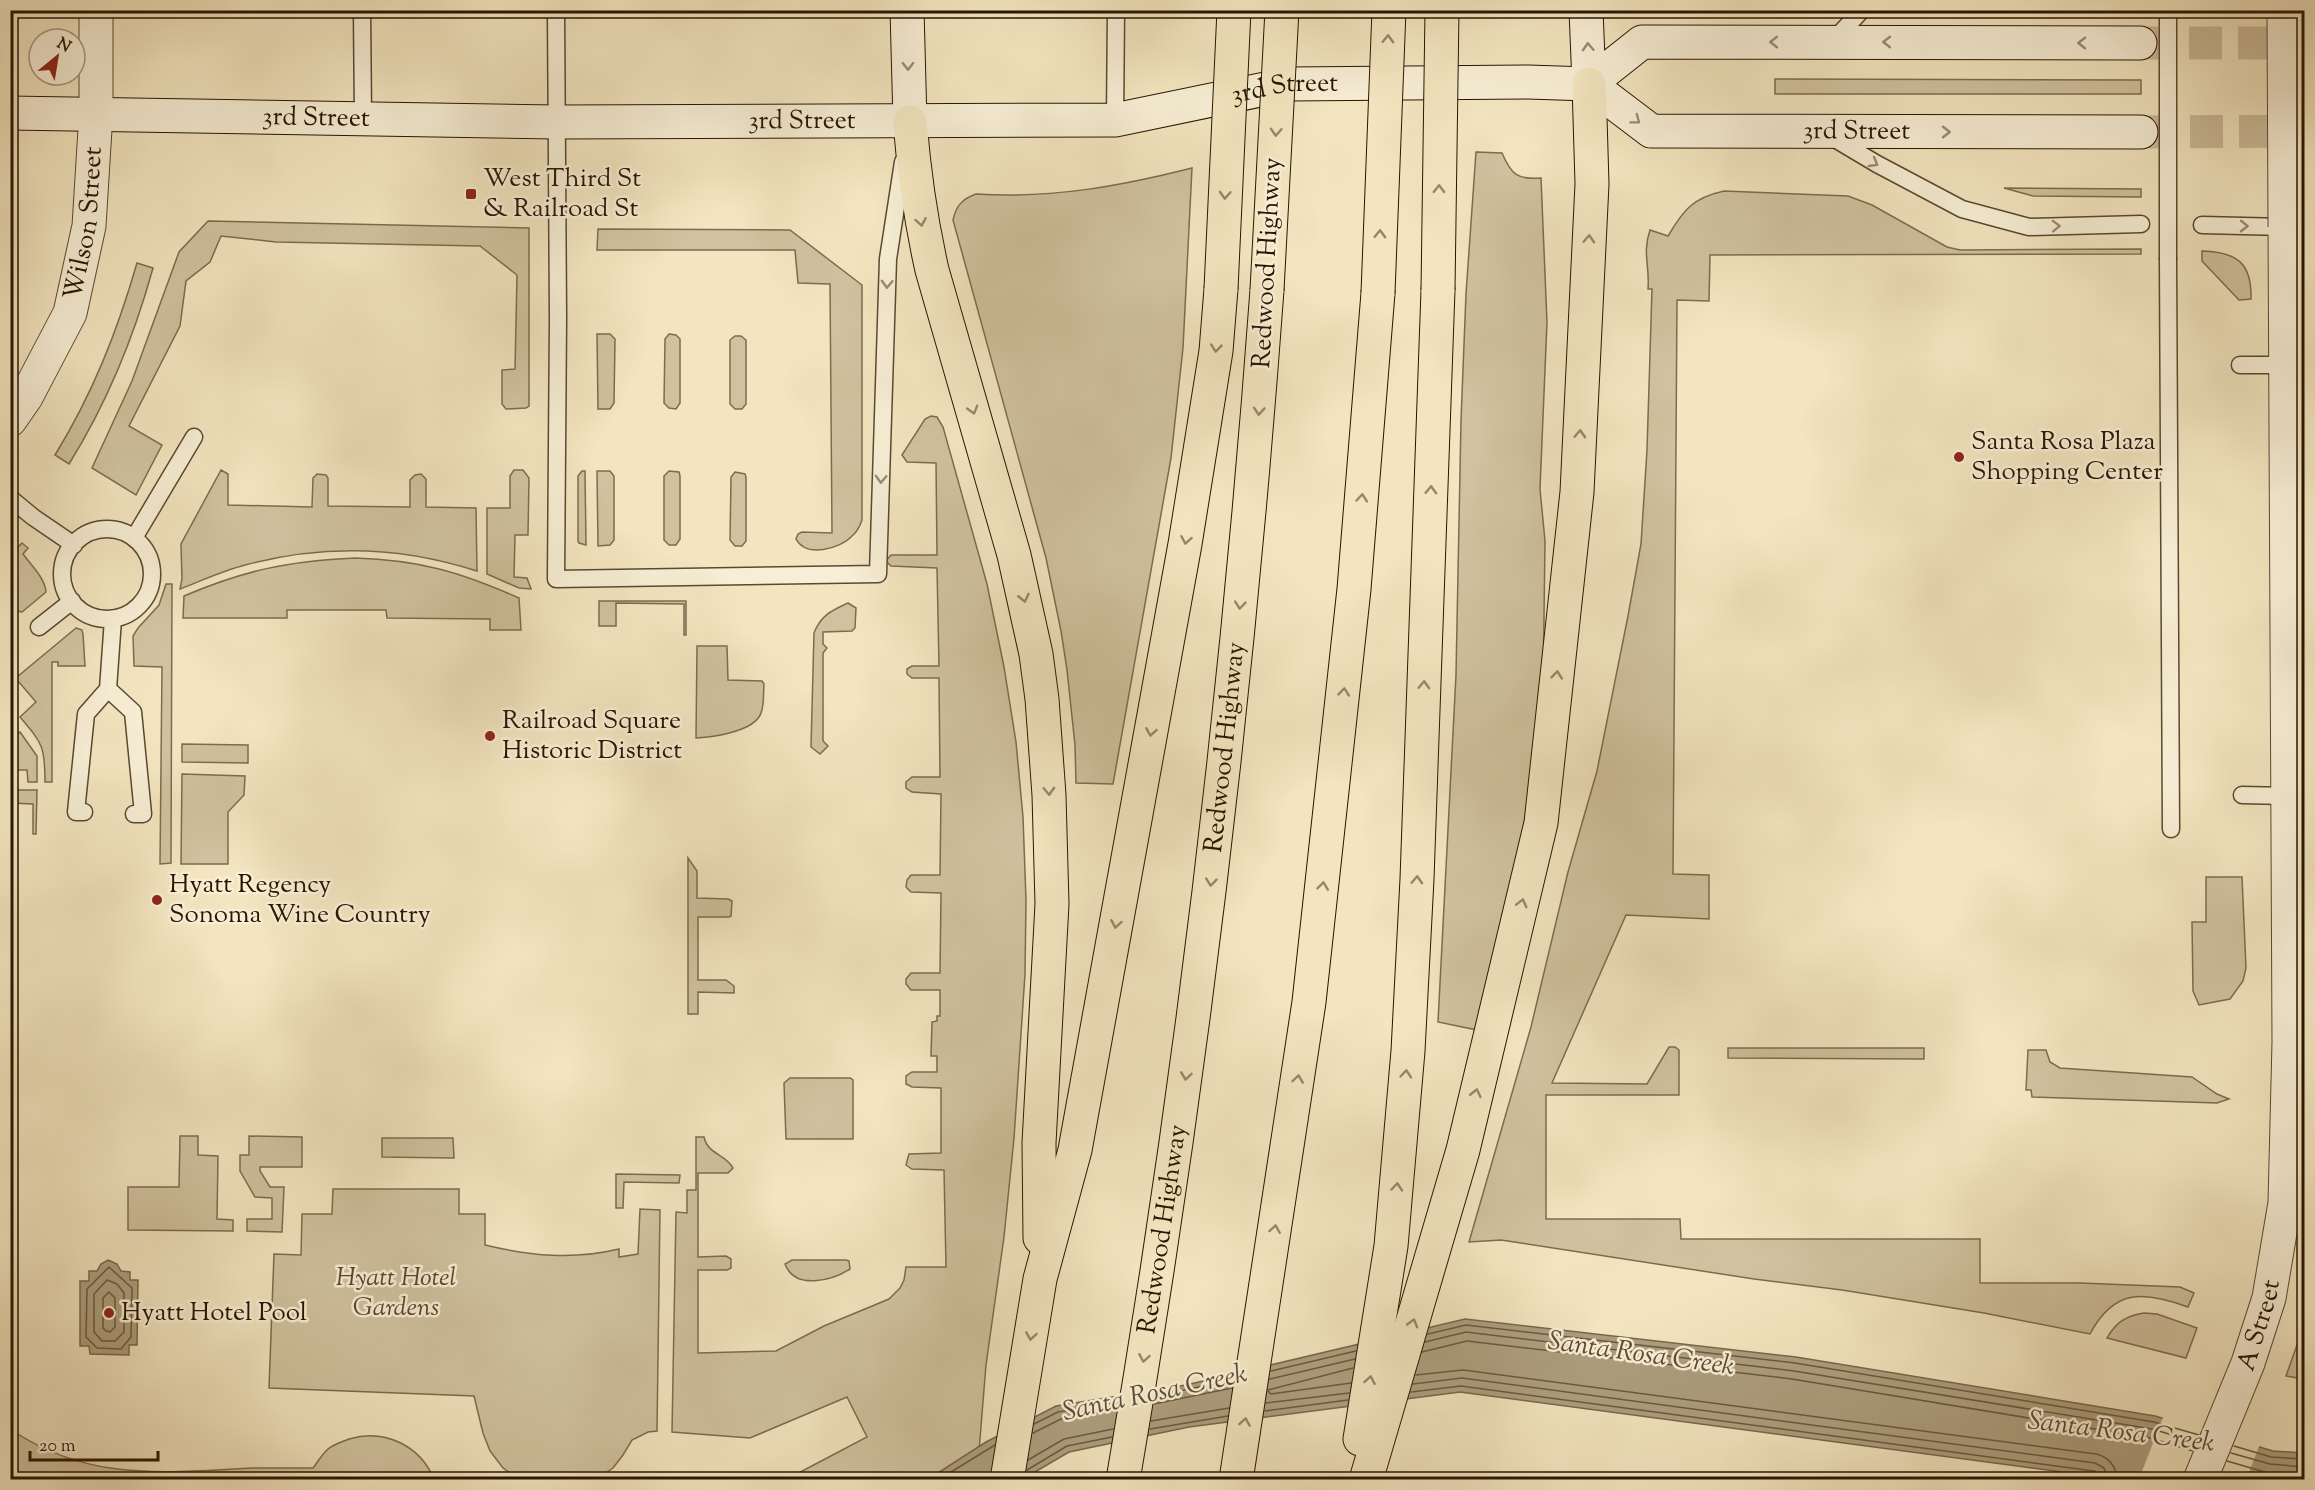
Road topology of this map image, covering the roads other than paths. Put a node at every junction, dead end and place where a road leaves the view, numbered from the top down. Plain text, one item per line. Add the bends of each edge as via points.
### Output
1 (96, 10) edge
2 (362, 10) edge
3 (556, 10) edge
4 (907, 10) edge
5 (1116, 10) edge
6 (1234, 10) edge
7 (1282, 10) edge
8 (1389, 10) edge
9 (1442, 10) edge
10 (1586, 10) edge
11 (1862, 10) edge
12 (2168, 10) edge
13 (2283, 10) edge
14 (1832, 42) junction
15 (2140, 43) tunnel mouth
16 (1589, 84) junction
17 (10, 113) edge
18 (96, 113) junction
19 (363, 118) junction
20 (1115, 120) junction
21 (557, 122) junction
22 (910, 122) junction
23 (1824, 132) junction
24 (2141, 132) tunnel mouth
25 (2141, 224) dead end
26 (2202, 225) dead end
27 (2285, 227) junction
28 (2240, 365) dead end
29 (2286, 365) junction
30 (10, 420) edge
31 (194, 437) dead end
32 (10, 498) edge
33 (134, 538) junction
34 (74, 545) junction
35 (72, 601) junction
36 (113, 619) junction
37 (39, 627) dead end
38 (108, 689) junction
39 (2242, 795) dead end
40 (2287, 796) junction
41 (84, 812) dead end
42 (134, 814) dead end
43 (2171, 829) dead end
44 (2297, 1041) edge
45 (1040, 1279) junction
46 (1007, 1479) edge
47 (1123, 1479) edge
48 (1236, 1479) edge
49 (1354, 1479) edge
50 (1366, 1479) edge
51 (2200, 1479) edge

1 - 18 main road, Wilson Street
2 - 19 lane
3 - 21 lane
4 -> 22 main road
5 - 20 lane
6 -> 45 highway, bridge via 1216,351 1191,514 1084,1103
7 -> 47 highway, Redwood Highway, bridge via 1268,290 1254,470 1208,915 1172,1176
48 -> 8 highway, bridge via 1309,1002 1340,725 1378,293
49 -> 9 highway, bridge via 1390,1257 1417,879 1438,290
16 -> 10 main road
11 - 14 lane
12 - 43 lane, bridge
13 - 27 main road, A Street, bridge
15 -> 14 main road
14 -> 16 main road via 1642,42
16 - 20 main road, 3rd Street via 1289,84
16 -> 23 main road, 3rd Street via 1651,131
50 -> 16 highway via 1463,1150 1541,823 1577,492 1592,184
17 - 18 main road, 3rd Street
18 - 19 main road, 3rd Street
18 - 30 main road, Wilson Street via 89,226 70,313
19 - 21 main road, 3rd Street
20 - 22 main road, 3rd Street
21 - 22 main road, 3rd Street
22 -> 21 lane via 888,259 878,574 556,579
22 -> 45 highway via 923,232 1014,555 1042,699 1052,904 1039,1143
23 -> 24 main road, 3rd Street
23 -> 25 lane via 1962,209 2029,227
26 -> 27 lane
27 - 29 main road, A Street
28 - 29 lane
29 - 40 main road, A Street
31 - 33 lane
32 - 34 lane
33 - 34 lane via 122,532 96,531
33 - 36 lane via 150,559 151,586 137,608
34 - 35 lane via 62,572 64,588
35 - 36 lane via 90,615
35 - 37 lane
36 - 38 lane
38 - 41 lane via 86,714 76,812
38 - 42 lane via 133,712 142,814
39 - 40 lane
40 - 44 main road, A Street
44 - 51 main road, A Street via 2285,1203 2269,1298 2248,1363
45 -> 46 highway

